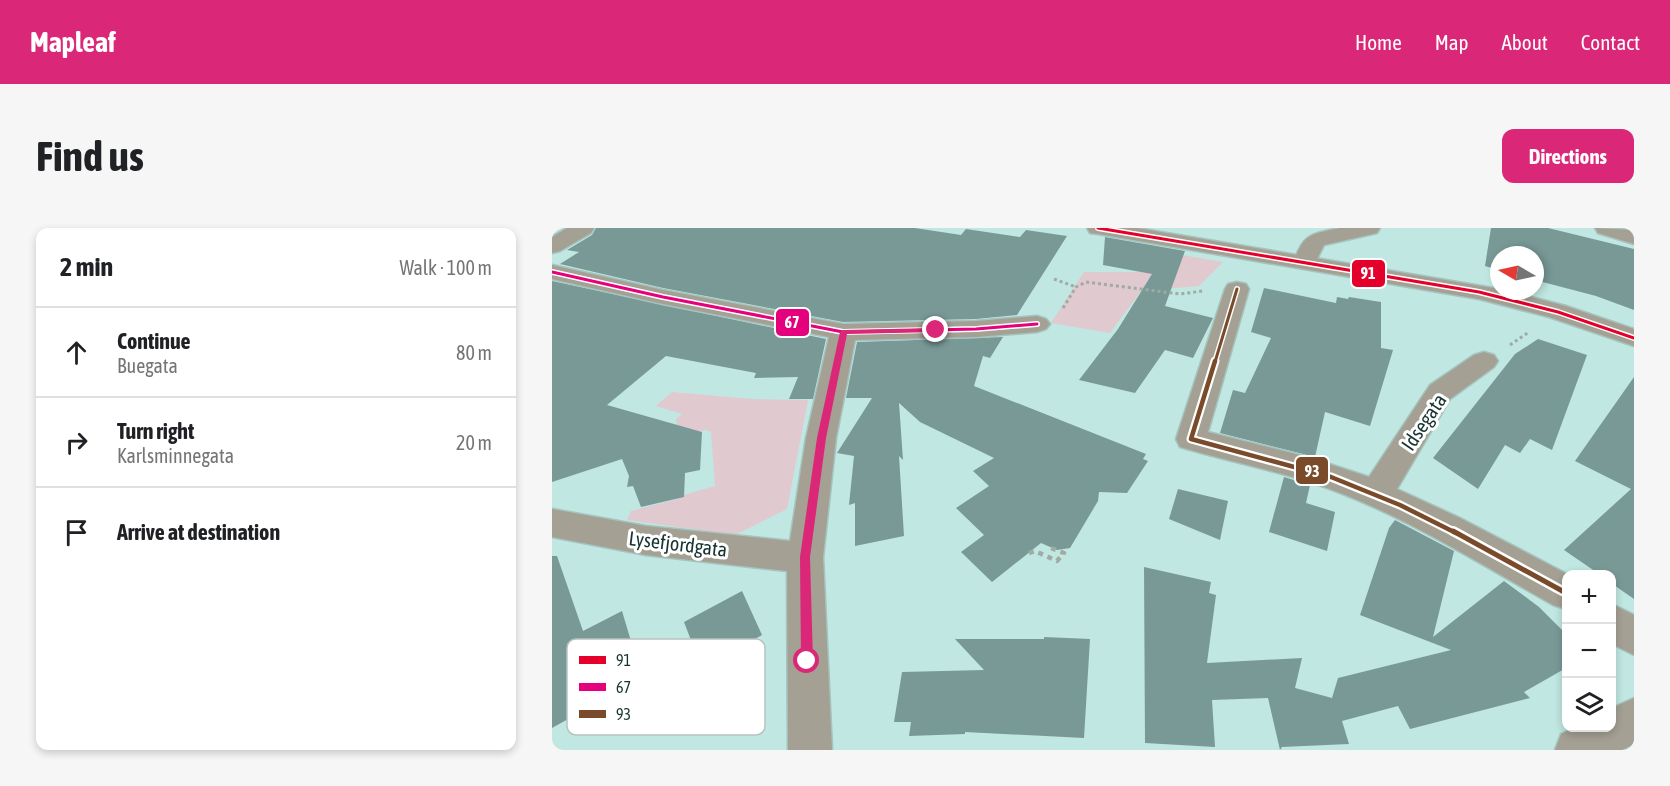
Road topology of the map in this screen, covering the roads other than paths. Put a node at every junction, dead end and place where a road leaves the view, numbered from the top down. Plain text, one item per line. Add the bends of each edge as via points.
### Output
1 (583, 228) edge
2 (1098, 228) edge
3 (1369, 228) edge
4 (1606, 228) edge
5 (1634, 237) edge
6 (552, 246) edge
7 (1305, 262) junction
8 (552, 272) edge
9 (1222, 289) road end
10 (1037, 324) dead end
11 (843, 332) junction
12 (1634, 338) edge
13 (1484, 362) dead end
14 (1376, 494) junction
15 (552, 523) edge
16 (805, 557) junction
17 (1562, 591) edge
18 (1614, 624) edge
19 (1634, 637) edge
20 (1634, 720) edge
21 (810, 750) edge
22 (1577, 750) edge

1 - 6 street
2 - 7 street
3 - 7 street via 1316,240
4 - 5 street
7 - 12 street via 1527,302
8 - 11 street
9 - 14 street via 1191,439 1299,466
10 - 11 street
11 - 16 street via 821,438
13 - 14 street, Idsegata via 1440,392
14 - 17 street
15 - 16 street, Lysefjordgata via 677,544
16 - 21 street
18 - 19 street
20 - 22 street

